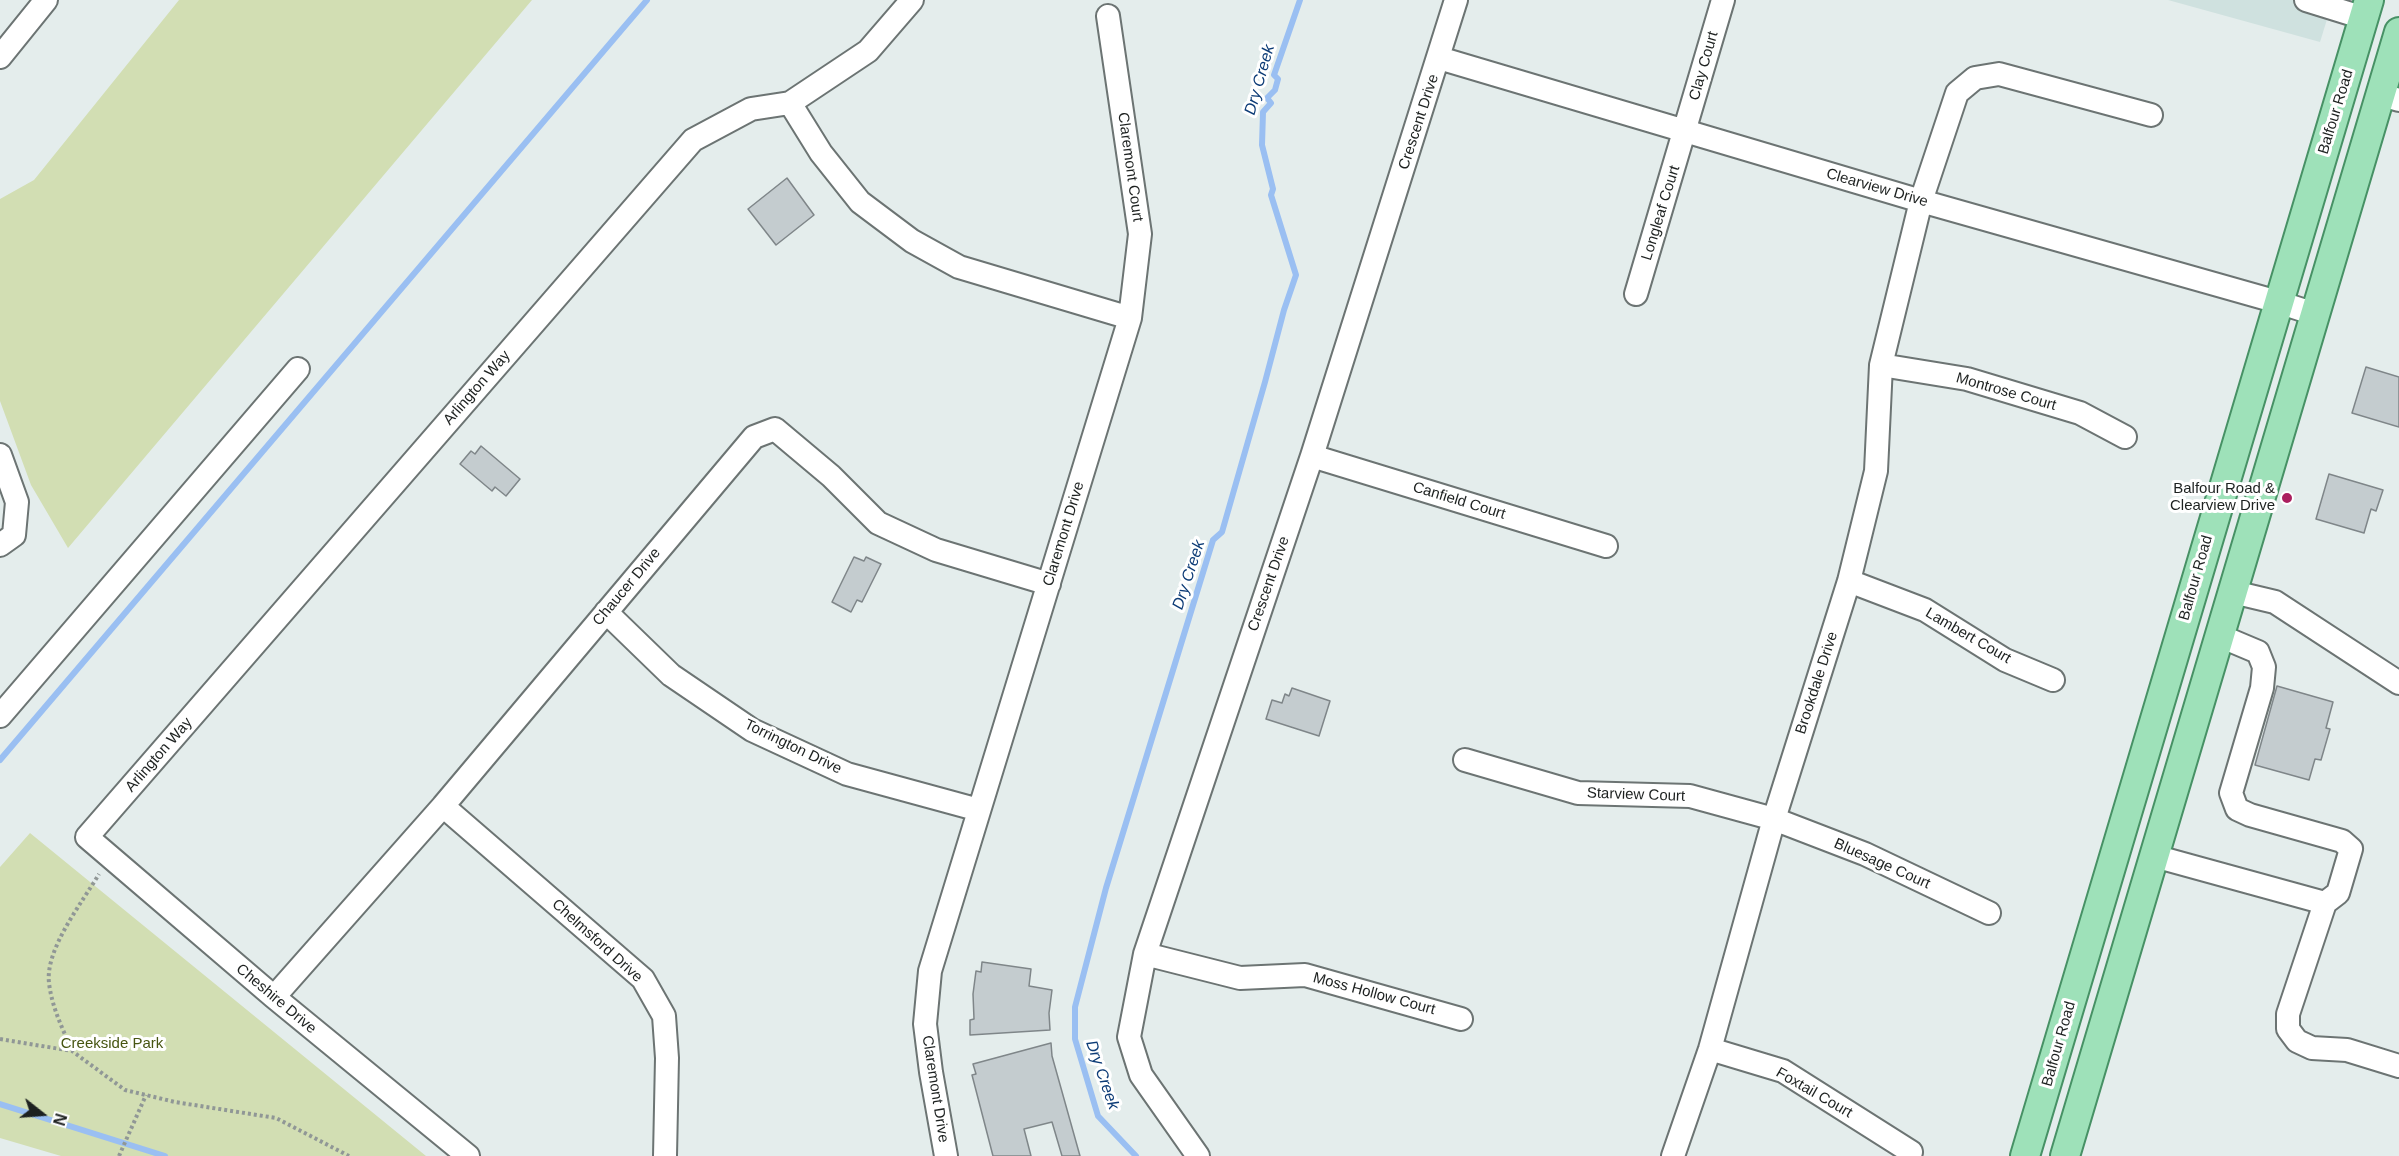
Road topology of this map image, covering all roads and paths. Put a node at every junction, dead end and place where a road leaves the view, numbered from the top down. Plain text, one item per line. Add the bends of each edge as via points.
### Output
1 (46, 0) edge
2 (912, 0) edge
3 (1456, 0) edge
4 (1723, 0) edge
5 (2306, 0) edge
6 (2367, 9) edge
7 (1108, 16) dead end
8 (2399, 32) edge
9 (0, 57) edge
10 (1439, 58) junction
11 (2390, 98) edge
12 (790, 103) junction
13 (2151, 115) dead end
14 (1686, 131) junction
15 (1921, 201) junction
16 (1636, 294) dead end
17 (2278, 302) junction
18 (2315, 314) junction
19 (1130, 318) junction
20 (1881, 365) junction
21 (298, 369) dead end
22 (2125, 437) dead end
23 (0, 455) edge
24 (1312, 456) junction
25 (7, 540) edge
26 (1606, 546) dead end
27 (1849, 581) junction
28 (1048, 584) junction
29 (2233, 592) junction
30 (606, 612) junction
31 (2220, 636) junction
32 (2053, 680) dead end
33 (2399, 683) edge
34 (0, 716) edge
35 (1465, 760) dead end
36 (442, 806) junction
37 (979, 810) junction
38 (1774, 819) junction
39 (87, 837) joint
40 (2154, 856) junction
41 (110, 857) junction
42 (2325, 903) junction
43 (1989, 913) dead end
44 (1145, 954) junction
45 (273, 998) junction
46 (1461, 1018) dead end
47 (0, 1039) edge
48 (1710, 1049) junction
49 (72, 1051) junction
50 (2399, 1066) edge
51 (146, 1095) junction
52 (1911, 1152) dead end
53 (119, 1156) edge
54 (349, 1156) edge
55 (468, 1156) edge
56 (665, 1156) edge
57 (946, 1156) edge
58 (1198, 1156) edge
59 (1673, 1156) edge
60 (2025, 1156) edge
61 (2065, 1156) edge

1 - 9 street
2 - 12 street, Arlington Way via 868,51
3 - 10 street, Crescent Drive
4 - 14 street, Clay Court
5 - 6 street
6 - 17 main road, Balfour Road
7 - 19 street, Claremont Court via 1140,234
8 - 11 main road
10 - 14 street, Clearview Drive
10 - 24 street, Crescent Drive
11 - 18 main road
12 - 19 street via 820,153 860,202 912,241 959,267
12 - 39 street, Arlington Way via 751,109 693,140
13 - 15 street, Brookdale Drive via 1999,74 1975,78 1957,93
14 - 15 street, Clearview Drive
14 - 16 street, Longleaf Court
15 - 17 street, Clearview Drive
15 - 20 street, Brookdale Drive
17 - 18 street, Clearview Drive
17 - 60 main road, Balfour Road
18 - 29 main road
19 - 28 street, Claremont Drive
20 - 22 street, Montrose Court via 1978,383 2080,413
20 - 27 street, Brookdale Drive via 1876,471
21 - 34 street
23 - 25 street via 17,502
24 - 26 street, Canfield Court
24 - 44 street, Crescent Drive
27 - 32 street, Lambert Court via 1925,610 2005,660
27 - 38 street, Brookdale Drive
28 - 30 street, Chaucer Drive via 936,550 878,523 831,476 775,429 754,437
28 - 37 street, Claremont Drive
29 - 31 main road
29 - 33 street via 2275,602
30 - 36 street, Chaucer Drive
30 - 37 street, Torrington Drive via 671,675 752,730 848,774
31 - 40 main road
31 - 42 street via 2258,652 2264,667 2262,688 2231,793 2237,809 2343,841 2351,849 2338,893
35 - 38 street, Starview Court via 1578,793 1690,796
36 - 45 street, Chaucer Drive
36 - 56 street, Chelmsford Drive via 643,979 664,1016
37 - 57 street, Claremont Drive via 930,971 926,1024
38 - 43 street, Bluesage Court via 1865,854
38 - 48 street, Brookdale Drive
39 - 41 street, Cheshire Drive
40 - 42 street
40 - 61 main road
41 - 45 street, Cheshire Drive
41 - 49 path via 51,957 49,982 56,1013
42 - 50 street via 2288,1014 2288,1029 2297,1041 2312,1048 2347,1050
44 - 46 street, Moss Hollow Court via 1240,978 1305,975
44 - 58 street, Crescent Drive via 1129,1036 1141,1075
45 - 55 street, Cheshire Drive
47 - 49 path
48 - 52 street, Foxtail Court via 1783,1071
48 - 59 street, Brookdale Drive
49 - 51 path via 125,1090
51 - 53 path
51 - 54 path via 276,1118

